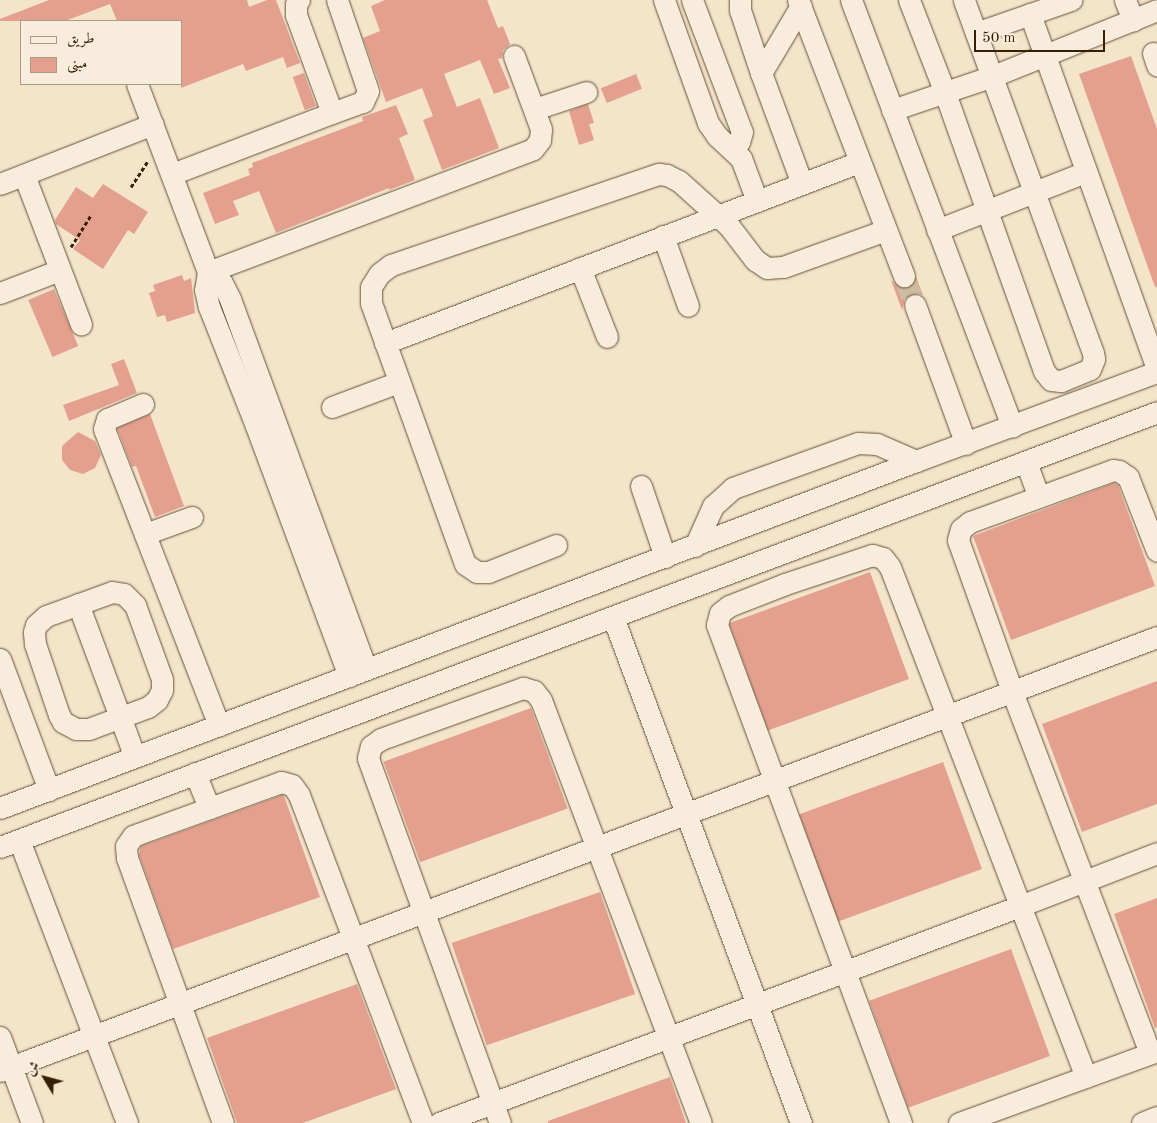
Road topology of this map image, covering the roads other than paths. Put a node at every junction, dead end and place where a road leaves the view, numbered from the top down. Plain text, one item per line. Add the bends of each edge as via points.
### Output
1 (299, 0) edge
2 (337, 0) edge
3 (664, 0) edge
4 (692, 0) edge
5 (740, 0) edge
6 (851, 0) edge
7 (909, 0) edge
8 (964, 0) edge
9 (1071, 0) edge
10 (799, 3) edge
11 (1129, 10) edge
12 (1157, 10) edge
13 (1030, 14) junction
14 (704, 32) junction
15 (976, 33) junction
16 (679, 41) junction
17 (514, 56) dead end
18 (1044, 56) junction
19 (761, 74) junction
20 (993, 76) junction
21 (137, 85) edge
22 (586, 92) dead end
23 (945, 93) junction
24 (535, 109) junction
25 (892, 110) junction
26 (332, 113) junction
27 (153, 124) junction
28 (731, 147) junction
29 (859, 162) junction
30 (1086, 172) junction
31 (172, 174) junction
32 (24, 175) junction
33 (0, 184) edge
34 (802, 184) junction
35 (1035, 192) junction
36 (758, 201) junction
37 (987, 211) junction
38 (718, 214) junction
39 (886, 230) junction
40 (937, 230) junction
41 (663, 236) junction
42 (59, 268) junction
43 (580, 268) junction
44 (208, 272) junction
45 (904, 276) tunnel mouth
46 (0, 293) edge
47 (915, 305) tunnel mouth
48 (688, 306) dead end
49 (81, 324) dead end
50 (607, 338) dead end
51 (385, 343) junction
52 (1157, 368) edge
53 (1157, 372) edge
54 (399, 382) junction
55 (143, 404) dead end
56 (332, 407) dead end
57 (1157, 412) edge
58 (1012, 427) junction
59 (966, 444) junction
60 (916, 461) junction
61 (1026, 462) junction
62 (641, 486) dead end
63 (1039, 496) junction
64 (192, 517) dead end
65 (145, 534) junction
66 (556, 545) dead end
67 (695, 546) junction
68 (1157, 551) edge
69 (774, 556) junction
70 (665, 557) junction
71 (785, 584) junction
72 (78, 604) junction
73 (613, 616) junction
74 (1157, 637) edge
75 (0, 659) edge
76 (357, 673) junction
77 (446, 679) junction
78 (1012, 692) junction
79 (457, 711) junction
80 (947, 716) junction
81 (120, 718) junction
82 (218, 726) junction
83 (135, 757) junction
84 (195, 773) junction
85 (774, 781) junction
86 (49, 790) junction
87 (0, 808) edge
88 (209, 808) junction
89 (684, 814) junction
90 (9, 843) edge
91 (596, 848) junction
92 (1157, 853) edge
93 (1086, 881) junction
94 (1020, 906) junction
95 (424, 912) junction
96 (353, 939) junction
97 (845, 972) junction
98 (180, 1004) junction
99 (756, 1005) junction
100 (94, 1036) junction
101 (0, 1037) edge
102 (669, 1038) junction
103 (1153, 1052) edge
104 (6, 1069) edge
105 (1086, 1077) junction
106 (493, 1103) junction
107 (996, 1117) edge
108 (1157, 1117) edge
109 (32, 1123) edge
110 (127, 1123) edge
111 (224, 1123) edge
112 (423, 1123) edge
113 (439, 1123) edge
114 (500, 1123) edge
115 (701, 1123) edge
116 (801, 1123) edge
117 (900, 1123) edge
118 (959, 1123) edge
119 (1142, 1123) edge

1 - 26 lane via 296,15
2 - 26 lane via 368,91 363,102
3 - 16 lane
4 - 14 lane
5 - 19 lane via 740,10
6 - 25 lane
7 - 23 lane
8 - 15 lane
9 - 13 lane
10 - 19 lane
10 - 29 lane
11 - 12 lane
11 - 18 lane
13 - 15 lane
13 - 18 lane
14 - 16 lane
14 - 28 lane via 742,132 739,142
15 - 20 lane
16 - 28 lane via 708,123
17 - 24 lane
18 - 20 lane
18 - 30 lane
19 - 34 lane
20 - 23 lane
20 - 35 lane
21 - 27 lane
22 - 24 lane
23 - 25 lane
23 - 37 lane
24 - 44 lane via 541,135 537,145 528,152
25 - 40 lane
26 - 31 lane
27 - 31 lane
27 - 32 lane
28 - 36 lane via 744,163
29 - 34 lane
29 - 39 lane
30 - 35 lane
30 - 52 lane
31 - 44 lane
32 - 33 lane
32 - 42 lane
34 - 36 lane
35 - 37 lane
35 - 37 lane via 1093,353 1093,365 1061,381 1050,380 1046,376
36 - 38 lane
37 - 40 lane
38 - 39 lane via 755,260 774,269
38 - 41 lane
38 - 51 lane via 679,181 659,174 391,265 379,274 370,296
39 - 45 lane
40 - 58 lane
41 - 43 lane
41 - 48 lane
42 - 46 lane
42 - 49 lane
43 - 50 lane
43 - 51 lane
44 - 76 lane via 205,290 208,307 264,422
47 - 59 lane
51 - 54 lane
53 - 58 lane
54 - 56 lane
54 - 66 lane via 466,564 477,572 488,572
55 - 65 lane via 107,420 103,425
57 - 61 lane
58 - 59 lane
59 - 60 lane
60 - 67 lane
60 - 67 lane via 877,444 858,443 733,488 713,506
61 - 63 lane
61 - 69 lane
62 - 70 lane
63 - 68 lane via 1118,471 1131,483
63 - 78 lane via 965,524 958,534
64 - 65 lane
65 - 82 lane
67 - 70 lane
69 - 71 lane
69 - 73 lane
70 - 76 lane
71 - 80 lane via 866,556 883,558 890,567
71 - 85 lane via 724,609 717,625
72 - 81 lane
72 - 81 lane via 112,592 124,594 135,605 162,679 162,690 153,704
72 - 81 lane via 46,616 34,632 35,644 59,715 69,726 83,730
73 - 77 lane
73 - 89 lane
74 - 78 lane
75 - 86 lane
76 - 82 lane
77 - 79 lane
77 - 84 lane
78 - 80 lane
78 - 93 lane
79 - 91 lane via 523,688 529,688 538,695
79 - 95 lane via 380,739 369,752 370,763
80 - 85 lane
80 - 94 lane
81 - 83 lane
82 - 83 lane
83 - 86 lane
84 - 88 lane
84 - 90 lane
85 - 89 lane
85 - 97 lane
86 - 87 lane
88 - 96 lane via 281,782 296,789
88 - 98 lane via 133,836 126,846
89 - 91 lane
89 - 99 lane
90 - 100 lane
91 - 95 lane
91 - 102 lane
92 - 93 lane
93 - 94 lane
93 - 103 lane
94 - 97 lane
94 - 105 lane
95 - 96 lane
95 - 106 lane
96 - 98 lane
96 - 112 lane
97 - 99 lane
97 - 117 lane
98 - 100 lane
98 - 111 lane
99 - 102 lane
99 - 116 lane
100 - 104 lane
100 - 110 lane
101 - 104 lane
102 - 106 lane
102 - 115 lane
103 - 105 lane
104 - 109 lane
105 - 107 lane
106 - 113 lane
106 - 114 lane
107 - 118 lane
108 - 119 lane

